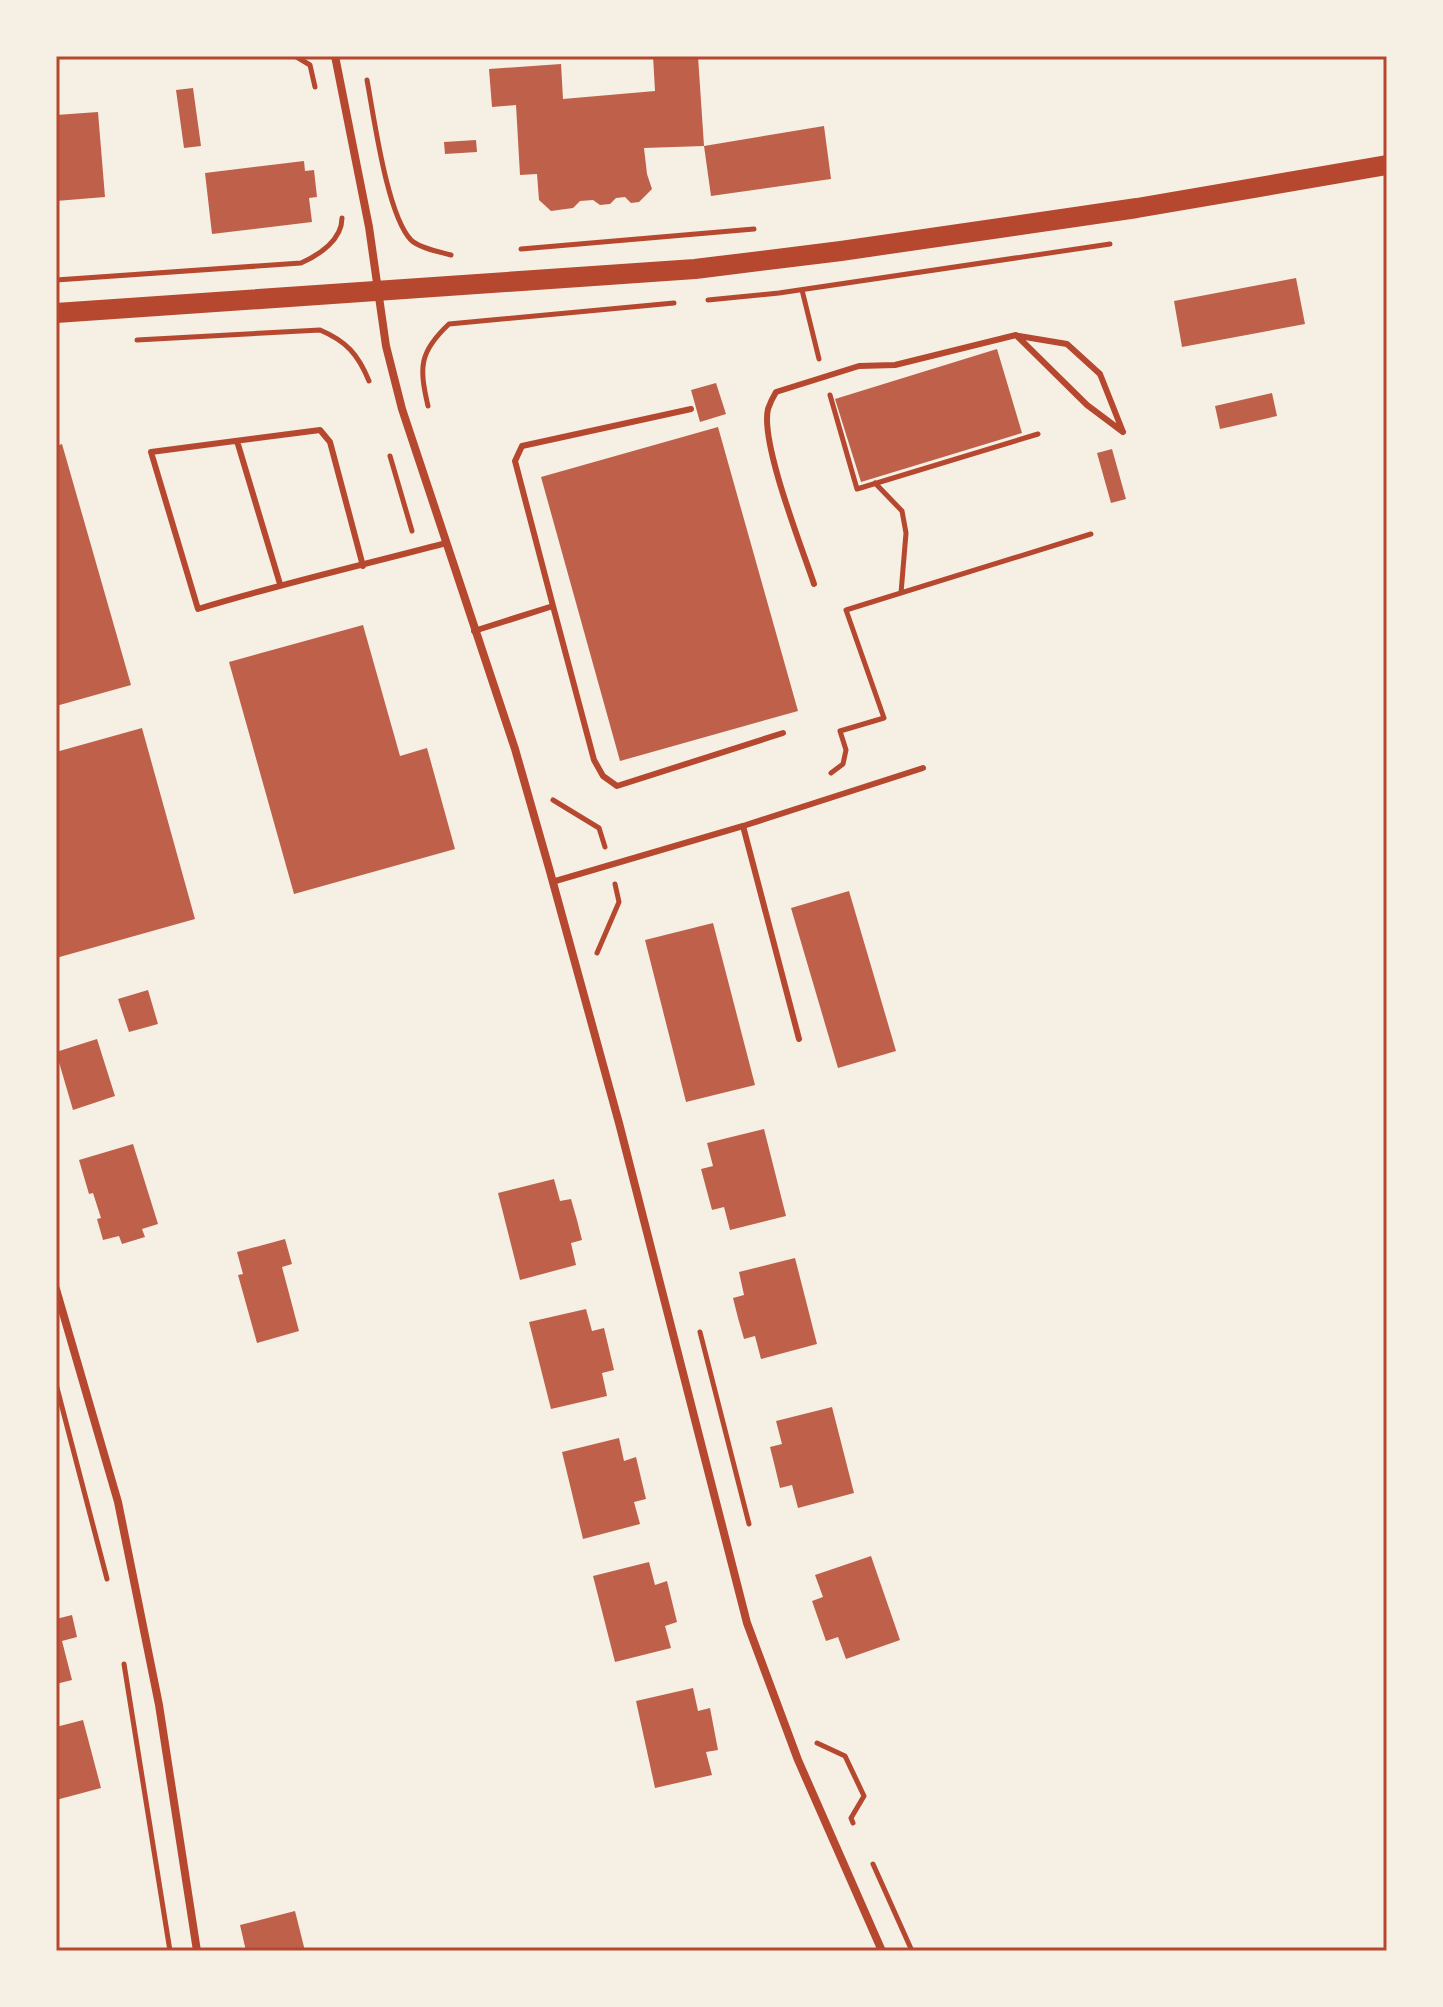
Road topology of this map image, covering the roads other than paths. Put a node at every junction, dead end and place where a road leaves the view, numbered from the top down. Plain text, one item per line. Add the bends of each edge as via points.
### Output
1 (335, 56) edge
2 (1387, 165) edge
3 (379, 291) junction
4 (56, 313) edge
5 (1016, 335) junction
6 (691, 409) dead end
7 (237, 441) junction
8 (446, 543) junction
9 (363, 566) junction
10 (280, 584) junction
11 (814, 584) dead end
12 (553, 606) junction
13 (474, 631) junction
14 (783, 733) dead end
15 (923, 768) dead end
16 (743, 826) junction
17 (552, 882) junction
18 (799, 1039) dead end
19 (56, 1289) edge
20 (197, 1951) edge
21 (882, 1951) edge

1 - 3 street
2 - 3 main road via 841,251 695,269
3 - 4 main road
3 - 8 street via 402,409
5 - 5 lane via 1087,405 1123,432 1100,374 1067,344
5 - 11 lane via 895,365 859,366 776,392 768,410 768,430
6 - 12 lane via 522,446 515,461
7 - 9 lane via 320,430 330,442
7 - 10 lane
7 - 10 lane via 151,452 198,609
8 - 9 lane
8 - 13 street
9 - 10 lane
12 - 13 lane
12 - 14 lane via 594,760 617,786
13 - 17 street via 515,749
15 - 16 lane
16 - 17 lane
16 - 18 lane
17 - 21 street via 747,1623 798,1760
19 - 20 street via 118,1502 159,1705

